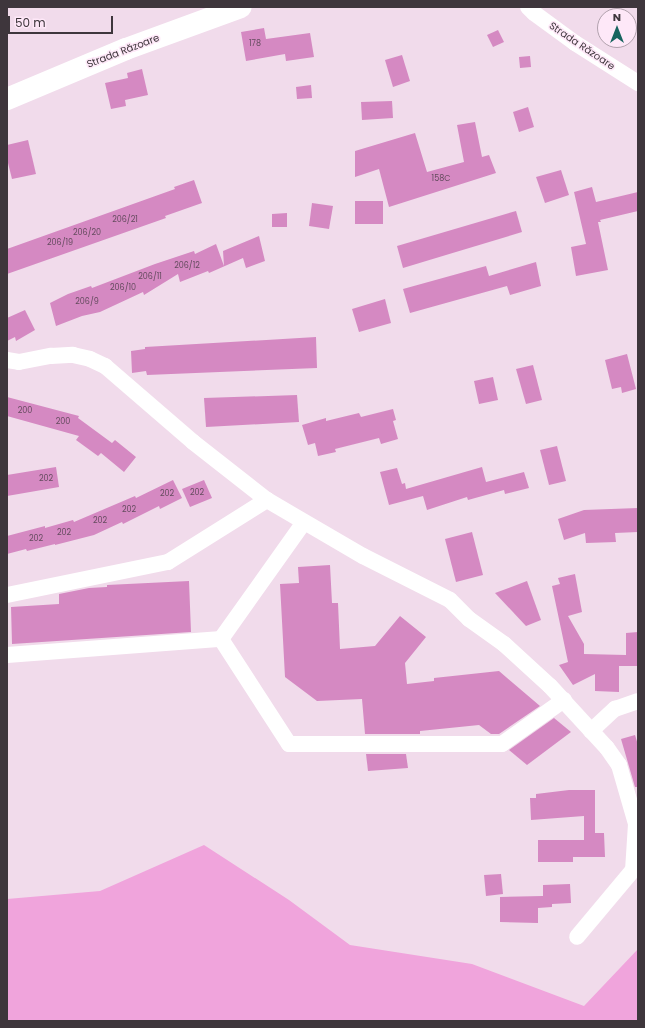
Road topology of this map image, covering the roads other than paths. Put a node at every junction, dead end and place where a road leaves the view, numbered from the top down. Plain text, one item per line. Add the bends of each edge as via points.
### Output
1 (241, 7) edge
2 (528, 7) edge
3 (638, 83) edge
4 (7, 99) edge
5 (7, 360) edge
6 (267, 500) junction
7 (304, 522) junction
8 (7, 595) edge
9 (221, 639) junction
10 (7, 655) edge
11 (564, 700) junction
12 (638, 701) edge
13 (591, 731) junction
14 (577, 937) dead end

1 - 4 street, Strada Răzoare via 126,49
2 - 3 street, Strada Răzoare via 574,43
5 - 6 street via 19,362 73,355 105,366 193,442
6 - 7 street
6 - 8 street via 168,562
7 - 9 street
7 - 11 street via 363,556 450,600 469,619 528,664
9 - 10 street
9 - 11 street via 289,744 502,744
11 - 13 street
12 - 13 street via 615,709
13 - 14 street via 619,765 625,780 636,824 633,870

